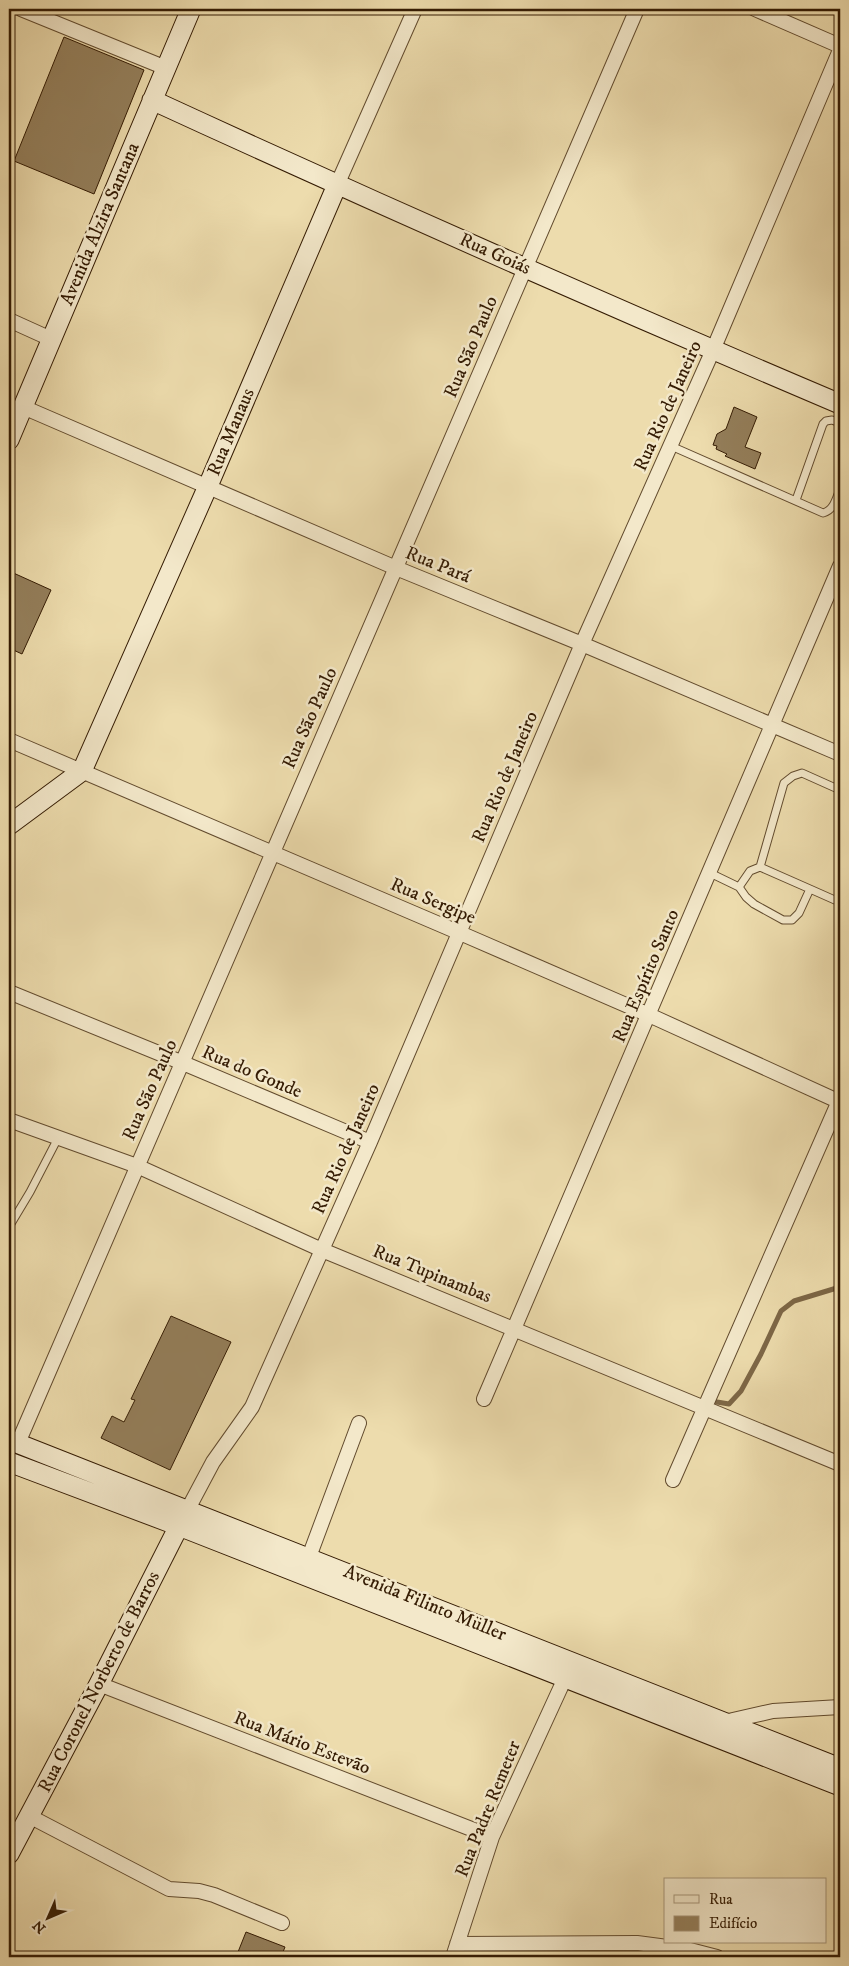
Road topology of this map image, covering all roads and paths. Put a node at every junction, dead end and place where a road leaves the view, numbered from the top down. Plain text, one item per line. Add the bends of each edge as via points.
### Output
1 (21, 9) edge
2 (192, 9) edge
3 (416, 9) edge
4 (637, 9) edge
5 (755, 9) edge
6 (840, 48) edge
7 (166, 68) junction
8 (152, 100) junction
9 (337, 185) junction
10 (526, 268) junction
11 (9, 320) edge
12 (51, 339) junction
13 (713, 350) junction
14 (840, 404) edge
15 (23, 407) junction
16 (840, 423) edge
17 (9, 440) edge
18 (671, 446) junction
19 (208, 486) junction
20 (840, 490) edge
21 (796, 500) junction
22 (840, 566) edge
23 (396, 568) junction
24 (837, 582) edge
25 (582, 644) junction
26 (773, 725) junction
27 (9, 740) edge
28 (840, 754) edge
29 (82, 771) junction
30 (840, 790) edge
31 (9, 825) edge
32 (272, 852) junction
33 (760, 867) junction
34 (710, 873) junction
35 (739, 887) junction
36 (810, 889) junction
37 (840, 904) edge
38 (460, 933) junction
39 (9, 992) edge
40 (649, 1015) junction
41 (183, 1063) junction
42 (839, 1101) edge
43 (9, 1120) edge
44 (58, 1138) junction
45 (370, 1142) junction
46 (137, 1166) junction
47 (9, 1227) edge
48 (322, 1250) junction
49 (514, 1328) junction
50 (484, 1400) dead end
51 (706, 1408) junction
52 (359, 1423) dead end
53 (13, 1441) edge
54 (9, 1462) edge
55 (840, 1464) edge
56 (673, 1480) dead end
57 (188, 1509) junction
58 (179, 1526) junction
59 (310, 1557) junction
60 (565, 1678) junction
61 (99, 1684) junction
62 (840, 1707) edge
63 (723, 1723) junction
64 (840, 1768) edge
65 (840, 1786) edge
66 (29, 1816) junction
67 (492, 1838) junction
68 (9, 1854) edge
69 (282, 1923) dead end
70 (455, 1951) edge
71 (717, 1957) edge

1 - 7 street
2 - 7 main road, Avenida Alzira Santana
3 - 9 street, Rua Manaus
4 - 10 street, Rua São Paulo
5 - 6 street
6 - 13 street, Rua Rio de Janeiro
7 - 8 main road, Avenida Alzira Santana
8 - 9 main road, Rua Goiás
8 - 12 main road, Avenida Alzira Santana
9 - 10 main road, Rua Goiás
9 - 19 main road, Rua Manaus
10 - 13 main road, Rua Goiás
10 - 23 street, Rua São Paulo
11 - 12 street
12 - 15 main road, Avenida Alzira Santana
13 - 14 main road, Rua Goiás
13 - 18 street, Rua Rio de Janeiro
15 - 17 main road, Avenida Alzira Santana
15 - 19 street, Rua Pará
16 - 21 lane via 826,420
18 - 21 lane
18 - 25 street, Rua Rio de Janeiro
19 - 23 street, Rua Pará
19 - 29 main road, Rua Manaus
20 - 21 lane via 829,512 823,513
22 - 24 street, Rua Espírito Santo
23 - 25 street, Rua Pará
23 - 32 street, Rua São Paulo
24 - 26 street, Rua Espírito Santo
25 - 26 street, Rua Pará
25 - 38 street, Rua Rio de Janeiro
26 - 28 street, Rua Pará
26 - 34 street, Rua Espírito Santo
27 - 29 street, Rua Sergipe
29 - 31 main road, Rua Manaus
29 - 32 street, Rua Sergipe
30 - 33 lane via 802,774 784,783
32 - 38 street, Rua Sergipe
32 - 41 street, Rua São Paulo
33 - 35 lane via 750,871
33 - 36 lane
34 - 35 lane
34 - 40 street, Rua Espírito Santo
35 - 36 lane via 754,904 783,920 792,920 799,914
36 - 37 lane
38 - 40 street, Rua Sergipe
38 - 45 street, Rua Rio de Janeiro
39 - 41 street, Rua do Gonde
40 - 42 street, Rua Sergipe
40 - 49 street, Rua Espírito Santo
41 - 45 street, Rua do Gonde
41 - 46 street, Rua São Paulo
42 - 51 street
43 - 44 street, Rua Tupinambas
44 - 46 street, Rua Tupinambas
44 - 47 lane
45 - 48 street, Rua Rio de Janeiro
46 - 48 street, Rua Tupinambas
46 - 53 street, Rua São Paulo
48 - 49 street, Rua Tupinambas
48 - 57 street, Rua Rio de Janeiro via 252,1407 213,1462
49 - 50 street, Rua Espírito Santo
49 - 51 street, Rua Tupinambas
51 - 55 street, Rua Tupinambas
51 - 56 street
52 - 59 street
53 - 57 main road, Avenida Filinto Müller
54 - 58 main road, Avenida Filinto Müller
57 - 58 main road, Rua Coronel Norberto de Barros
57 - 59 main road, Avenida Filinto Müller
58 - 60 main road, Avenida Filinto Müller
58 - 61 main road, Rua Coronel Norberto de Barros
59 - 63 main road, Avenida Filinto Müller
60 - 65 main road, Avenida Filinto Müller
60 - 67 street, Rua Padre Remeter
61 - 66 main road, Rua Coronel Norberto de Barros
61 - 67 street, Rua Mário Estevão
62 - 63 street via 773,1711
63 - 64 main road, Avenida Filinto Müller
66 - 68 main road, Rua Coronel Norberto de Barros
66 - 69 street via 169,1888 214,1895
67 - 70 street, Rua Padre Remeter
70 - 71 street via 637,1943

